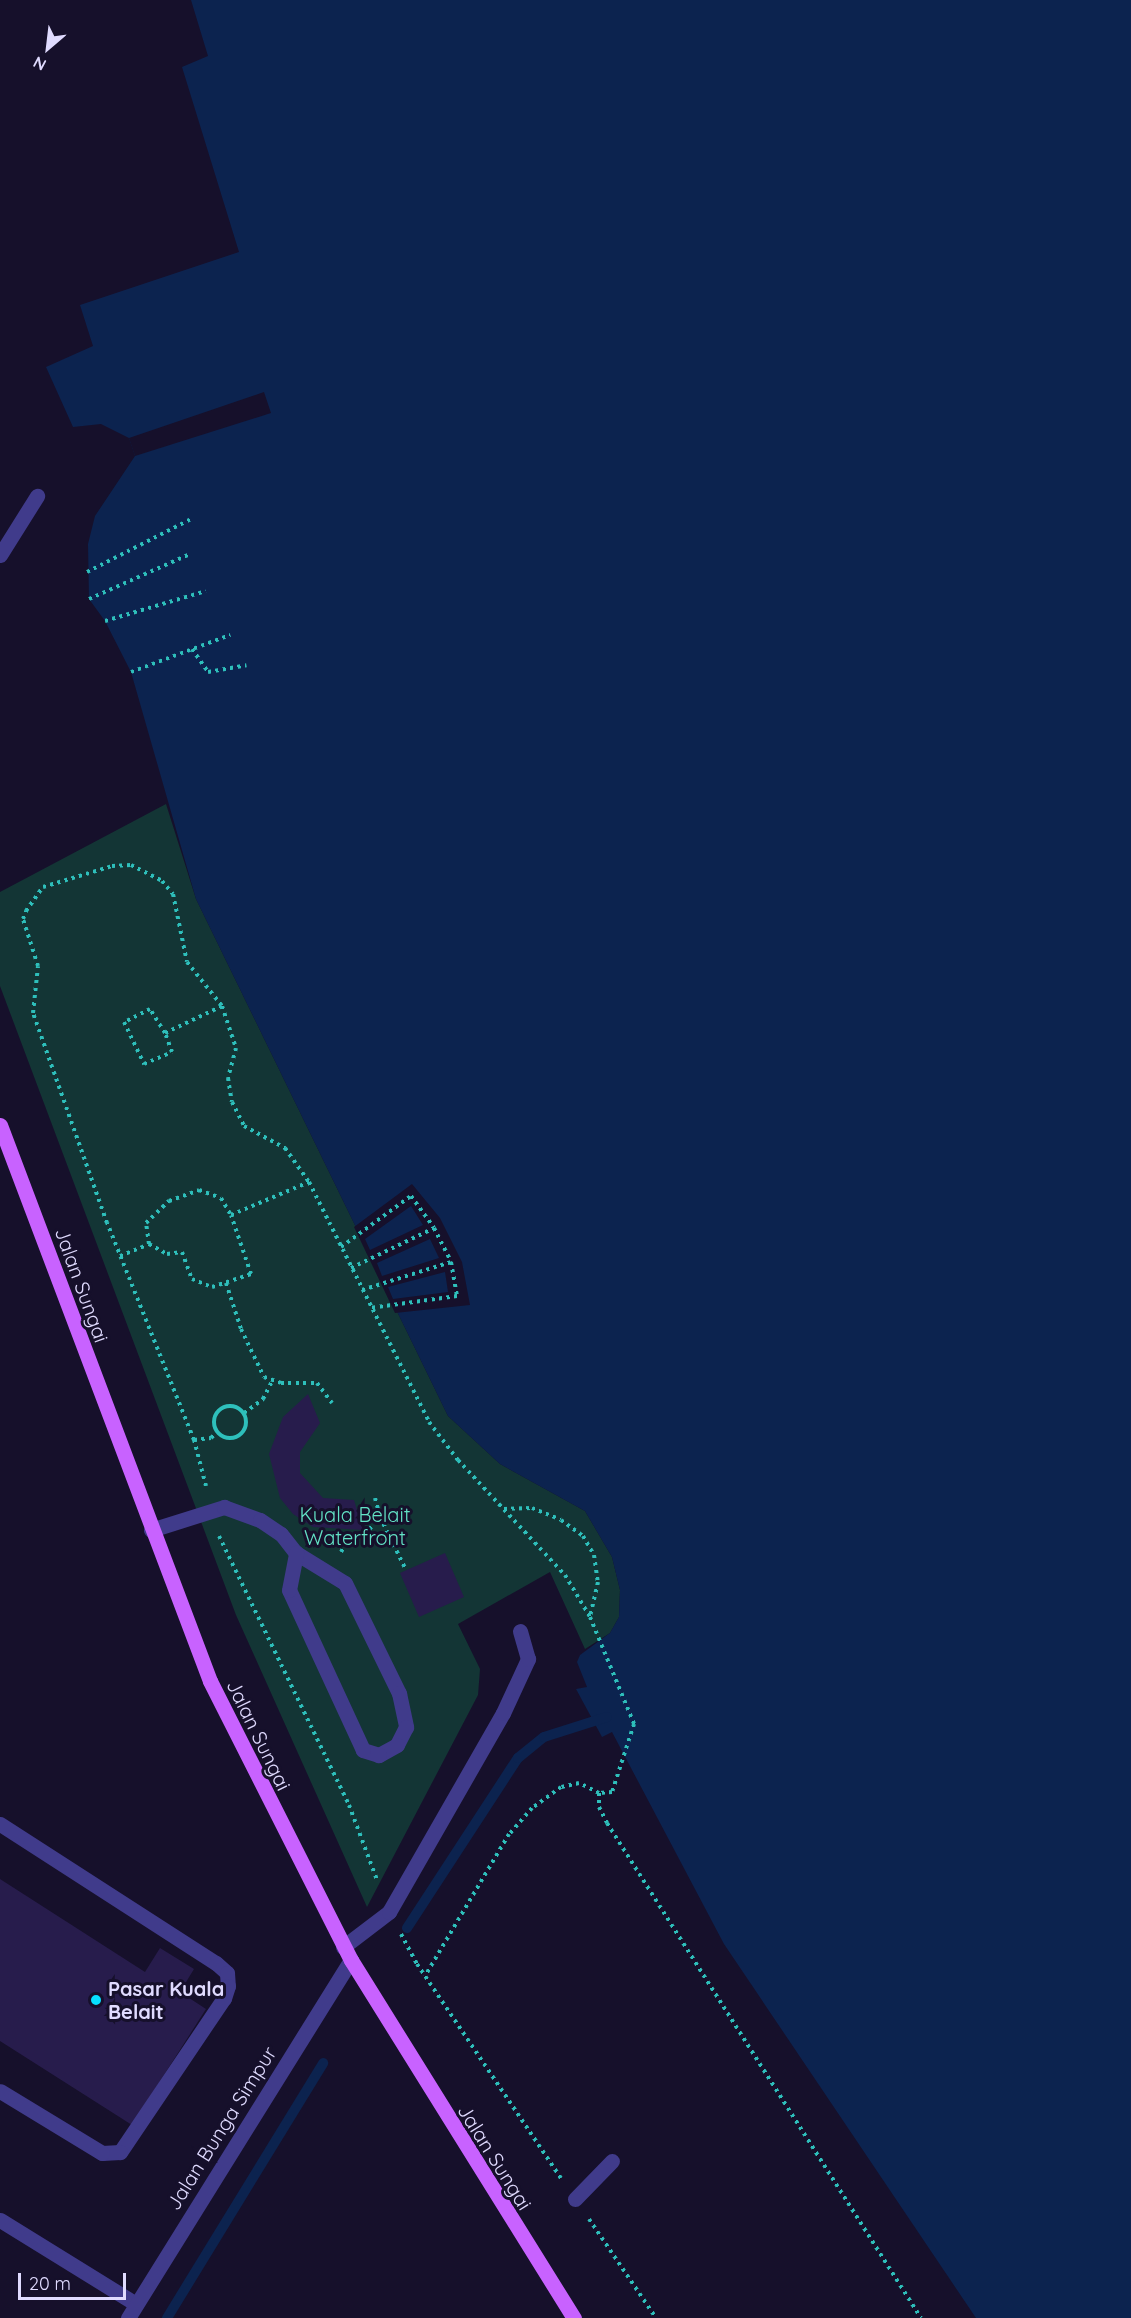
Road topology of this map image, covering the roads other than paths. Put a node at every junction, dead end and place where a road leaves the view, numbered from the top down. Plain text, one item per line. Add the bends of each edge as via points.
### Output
1 (37, 496) dead end
2 (0, 555) edge
3 (0, 1125) edge
4 (151, 1530) junction
5 (296, 1553) junction
6 (520, 1631) dead end
7 (0, 1824) edge
8 (347, 1953) junction
9 (0, 2091) edge
10 (612, 2161) dead end
11 (575, 2199) road end
12 (0, 2220) edge
13 (136, 2304) junction
14 (128, 2318) edge
15 (574, 2318) edge

1 - 2 street
3 - 4 main road, Jalan Sungai
4 - 5 street via 224,1507 260,1520 281,1534
4 - 8 main road, Jalan Sungai via 210,1681
5 - 5 street via 345,1584 399,1693 406,1726 397,1745 379,1755 363,1750 289,1590
6 - 8 street via 528,1650 526,1666 389,1912
7 - 9 street via 216,1963 226,1973 228,1986 224,1998 120,2152 102,2153
8 - 13 street, Jalan Bunga Simpur
8 - 15 main road, Jalan Sungai
10 - 11 street
12 - 13 street
13 - 14 street, Jalan Bunga Simpur

